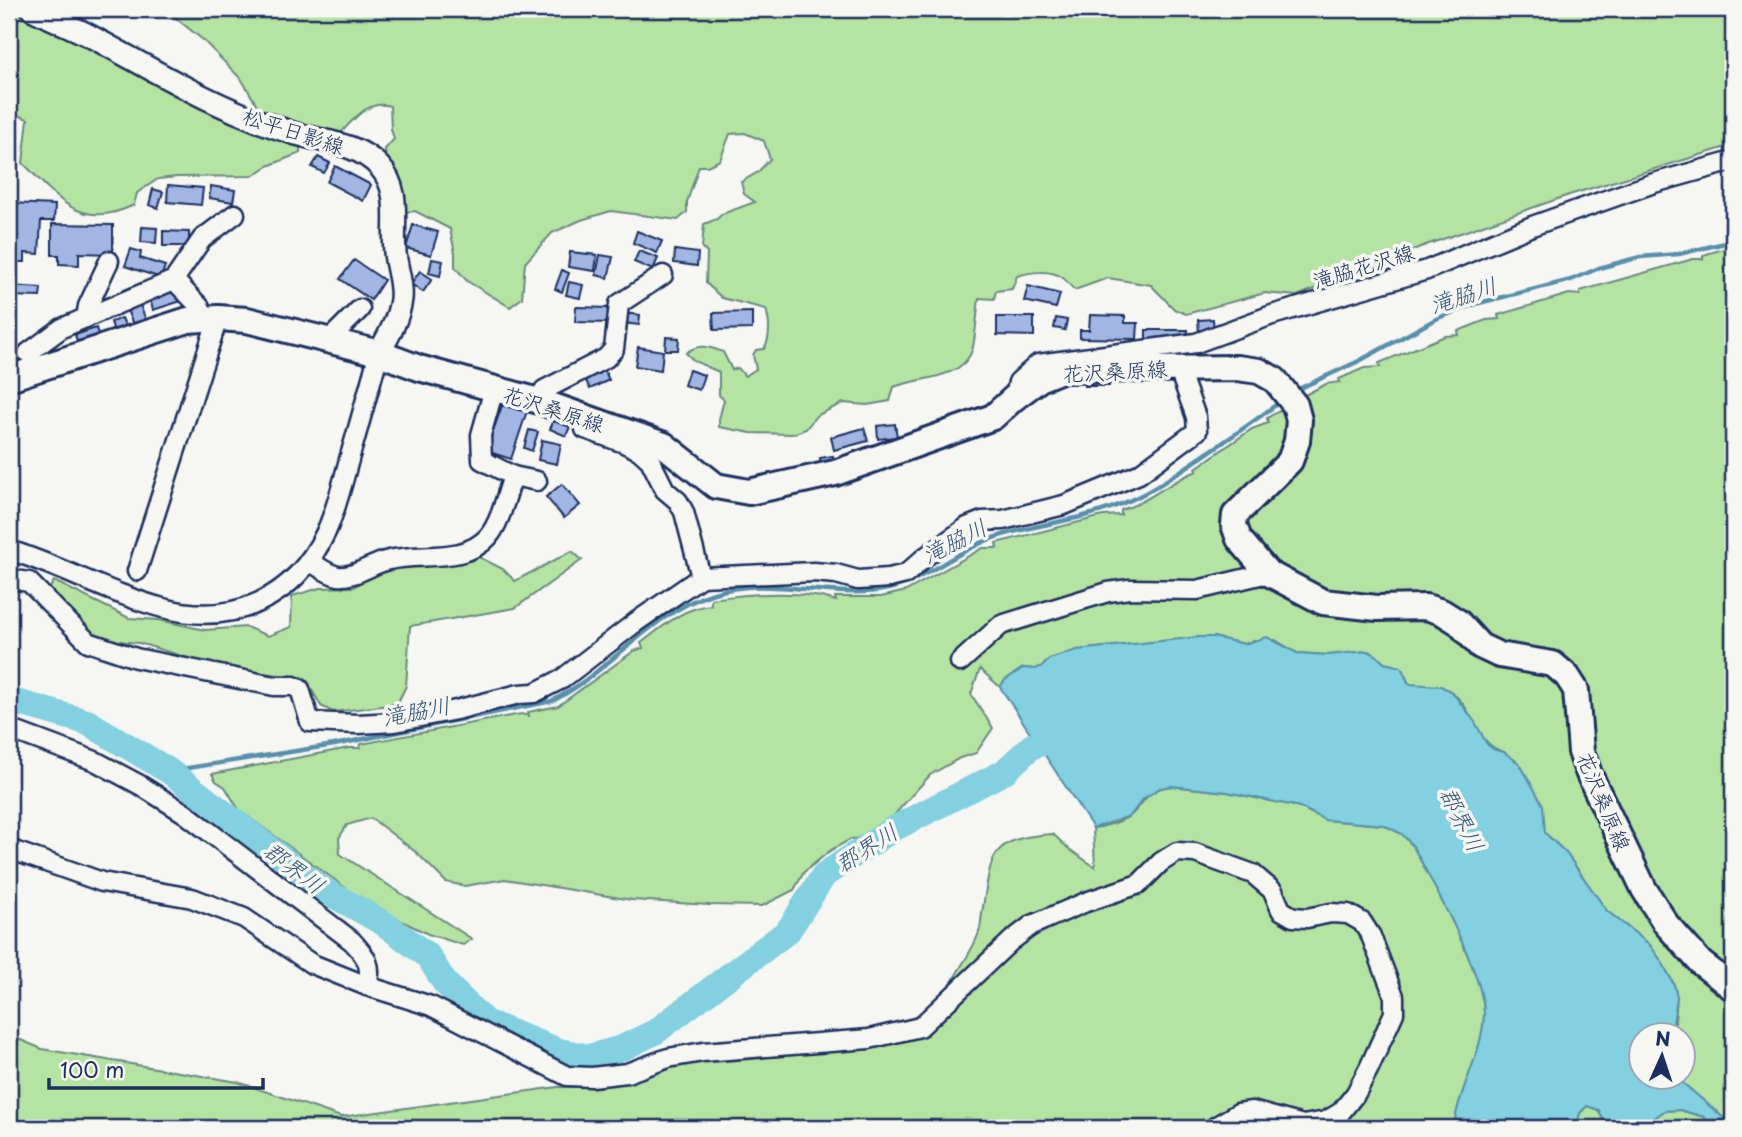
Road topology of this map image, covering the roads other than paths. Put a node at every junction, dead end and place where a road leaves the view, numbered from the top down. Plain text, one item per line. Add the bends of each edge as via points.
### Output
1 (32, 9) edge
2 (1733, 162) edge
3 (235, 214) dead end
4 (109, 261) dead end
5 (663, 275) dead end
6 (174, 280) junction
7 (360, 309) dead end
8 (86, 318) junction
9 (212, 318) junction
10 (328, 341) junction
11 (28, 353) dead end
12 (379, 354) junction
13 (1178, 367) junction
14 (9, 378) edge
15 (494, 389) junction
16 (1014, 398) junction
17 (539, 401) junction
18 (584, 416) junction
19 (513, 477) junction
20 (537, 481) dead end
21 (9, 550) edge
22 (309, 561) junction
23 (137, 571) dead end
24 (1268, 573) junction
25 (701, 577) junction
26 (9, 579) edge
27 (960, 662) dead end
28 (9, 729) edge
29 (9, 849) edge
30 (367, 986) junction
31 (1733, 988) edge
32 (1213, 1128) edge

1 - 12 street, 松平日影線 via 251,119 334,141 362,152 378,165 394,196 395,256 401,280 401,301
2 - 16 street, 滝脇花沢線 via 1654,183 1532,226 1427,270 1272,315 1196,343 1038,364 1018,382
3 - 6 street via 202,239
4 - 8 street
5 - 17 street via 619,304 614,349 606,358 544,390
6 - 8 street
6 - 9 street
7 - 10 street
8 - 11 street via 62,328
9 - 10 main road, 花沢桑原線 via 247,320
9 - 14 main road, 花沢桑原線 via 188,320
9 - 23 street
10 - 12 main road, 花沢桑原線
12 - 15 main road, 花沢桑原線
12 - 22 street via 334,510
13 - 16 main road, 花沢桑原線 via 1061,370
13 - 24 main road, 花沢桑原線 via 1259,371 1275,380 1289,397 1299,420 1290,461 1235,515 1239,538
13 - 25 street via 1196,417 1196,431 1139,474 1064,505 967,527 906,573 888,578 858,580 814,572
15 - 17 main road, 花沢桑原線
15 - 19 street via 481,435 482,460
16 - 18 main road, 花沢桑原線 via 993,417 835,473 749,492 716,486 664,445
17 - 18 main road, 花沢桑原線
18 - 25 street via 585,429 632,446 650,460 665,490 684,512
19 - 20 street
19 - 22 street via 488,537 467,550 393,559 344,576
21 - 22 street via 162,608 211,614 252,606 273,595
24 - 27 street via 1197,590 1129,589 1095,596 1002,625
24 - 31 main road, 花沢桑原線 via 1322,601 1443,612 1480,646 1499,655 1553,664 1567,676 1576,690 1581,752 1588,774 1644,889 1666,924
25 - 26 street via 562,679 534,693 395,722 358,724 310,722 300,689 294,686 184,669 88,642 29,582
28 - 30 street via 95,761 186,814 352,941 367,957
29 - 30 street via 102,882 192,898 234,914 312,964
30 - 32 street via 431,1006 567,1076 627,1073 668,1058 703,1052 869,1039 920,1027 1032,925 1139,884 1177,852 1195,853 1253,874 1273,891 1281,910 1293,917 1348,914 1362,922 1394,996 1394,1013 1369,1069 1341,1112 1326,1121 1303,1125 1252,1111 1238,1113

